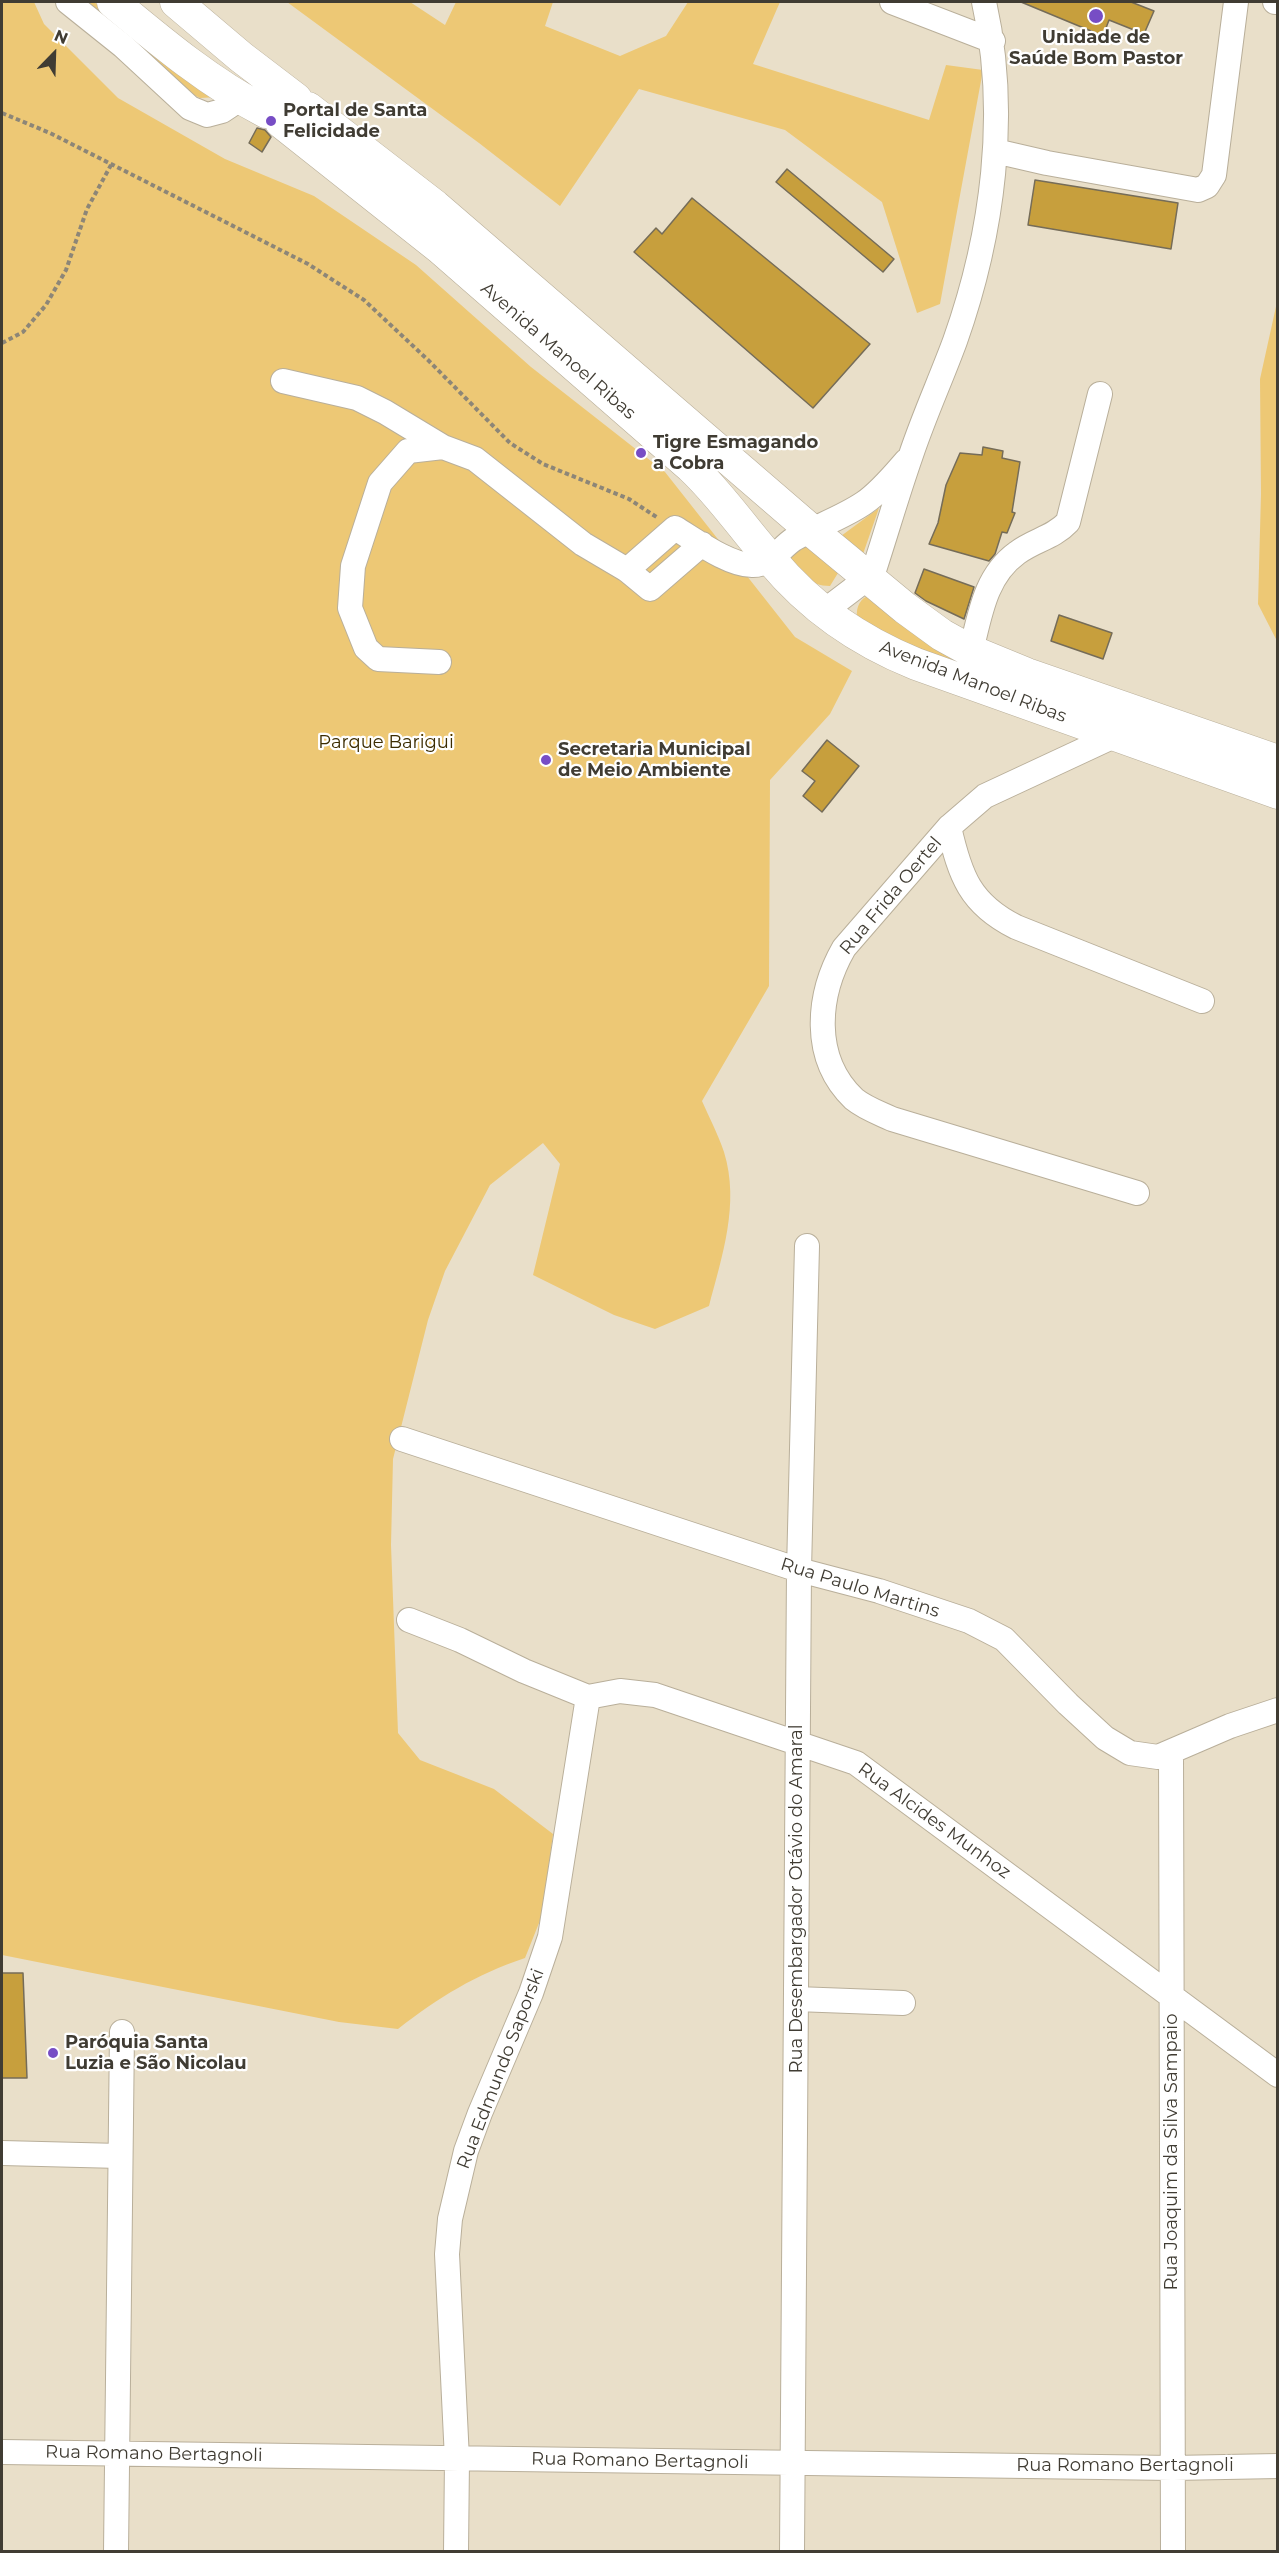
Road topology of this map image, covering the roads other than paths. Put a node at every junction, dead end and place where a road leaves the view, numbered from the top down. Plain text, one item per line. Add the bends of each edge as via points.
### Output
1 (68, 2) edge
2 (113, 2) edge
3 (176, 2) edge
4 (892, 2) edge
5 (984, 2) edge
6 (1236, 2) edge
7 (993, 41) junction
8 (278, 108) junction
9 (995, 151) junction
10 (283, 381) dead end
11 (1100, 394) dead end
12 (443, 447) junction
13 (911, 454) junction
14 (812, 531) junction
15 (702, 544) junction
16 (771, 561) junction
17 (627, 570) junction
18 (869, 577) junction
19 (823, 612) junction
20 (971, 651) junction
21 (439, 662) dead end
22 (1061, 686) junction
23 (1001, 694) junction
24 (1172, 725) junction
25 (1116, 735) junction
26 (1278, 761) edge
27 (1278, 793) edge
28 (949, 827) junction
29 (1202, 1001) dead end
30 (1137, 1193) dead end
31 (807, 1246) dead end
32 (402, 1439) dead end
33 (799, 1570) junction
34 (410, 1620) dead end
35 (588, 1697) junction
36 (1278, 1710) edge
37 (798, 1743) junction
38 (1171, 1753) junction
39 (1172, 1997) junction
40 (796, 2000) junction
41 (903, 2003) dead end
42 (122, 2032) dead end
43 (1278, 2075) edge
44 (2, 2153) edge
45 (120, 2156) junction
46 (2, 2452) edge
47 (117, 2454) junction
48 (457, 2458) junction
49 (793, 2463) junction
50 (1278, 2466) edge
51 (1173, 2468) junction
52 (116, 2552) edge
53 (456, 2552) edge
54 (792, 2552) edge
55 (1173, 2552) edge

1 - 8 street via 190,108 207,115
2 - 8 main road, Avenida Manoel Ribas via 176,53
3 - 8 main road, Avenida Manoel Ribas via 233,51
4 - 7 street
5 - 7 street
6 - 9 street via 1214,175 1207,186 1198,190
7 - 9 street
8 - 14 main road, Avenida Manoel Ribas via 435,206
8 - 16 main road, Avenida Manoel Ribas via 691,467 725,502
9 - 13 street via 978,265 955,340
10 - 12 street via 357,398
11 - 20 street via 1068,522 1057,533 1017,552 997,571 983,603
12 - 17 street via 475,459 583,544
12 - 21 street via 408,450 380,483 353,566 350,608 366,648 378,659
13 - 14 street via 864,503
13 - 18 street
14 - 16 street via 792,540
14 - 18 main road, Avenida Manoel Ribas
15 - 16 street via 744,565
15 - 17 street via 675,528
15 - 17 street via 650,589
16 - 19 main road, Avenida Manoel Ribas
18 - 19 street
18 - 20 main road, Avenida Manoel Ribas via 925,624
19 - 23 main road, Avenida Manoel Ribas via 890,653
20 - 22 main road, Avenida Manoel Ribas
22 - 23 main road via 1049,701
22 - 24 main road, Avenida Manoel Ribas
23 - 25 main road, Avenida Manoel Ribas
24 - 25 main road via 1128,726
24 - 26 main road, Avenida Manoel Ribas
25 - 27 main road, Avenida Manoel Ribas
25 - 28 street, Rua Frida Oertel via 985,796
28 - 29 street via 971,891 995,917
28 - 30 street, Rua Frida Oertel via 855,934 835,965 825,994 823,1039 827,1059 855,1099 891,1119
31 - 33 street, Rua Desembargador Otávio do Amaral
32 - 33 street, Rua Paulo Martins
33 - 37 street, Rua Desembargador Otávio do Amaral
33 - 38 street, Rua Paulo Martins via 879,1591 988,1630 1004,1639 1068,1704 1119,1748 1146,1757
34 - 35 street
35 - 37 street, Rua Alcides Munhoz via 620,1691 655,1695
35 - 48 street, Rua Edmundo Saporski via 550,1937 466,2151 450,2218 447,2290
36 - 38 street, Rua Paulo Martins via 1230,1726
37 - 39 street, Rua Alcides Munhoz via 843,1758 869,1772
37 - 40 street, Rua Desembargador Otávio do Amaral
38 - 39 street, Rua Joaquim da Silva Sampaio
39 - 43 street, Rua Alcides Munhoz
39 - 51 street, Rua Joaquim da Silva Sampaio
40 - 41 street
40 - 49 street, Rua Desembargador Otávio do Amaral
42 - 45 street
44 - 45 street
45 - 47 street
46 - 47 street, Rua Romano Bertagnoli
47 - 48 street, Rua Romano Bertagnoli
47 - 52 street
48 - 49 street, Rua Romano Bertagnoli
48 - 53 street, Rua Edmundo Saporski
49 - 51 street, Rua Romano Bertagnoli
49 - 54 street, Rua Desembargador Otávio do Amaral
50 - 51 street, Rua Romano Bertagnoli
51 - 55 street, Rua Joaquim da Silva Sampaio

